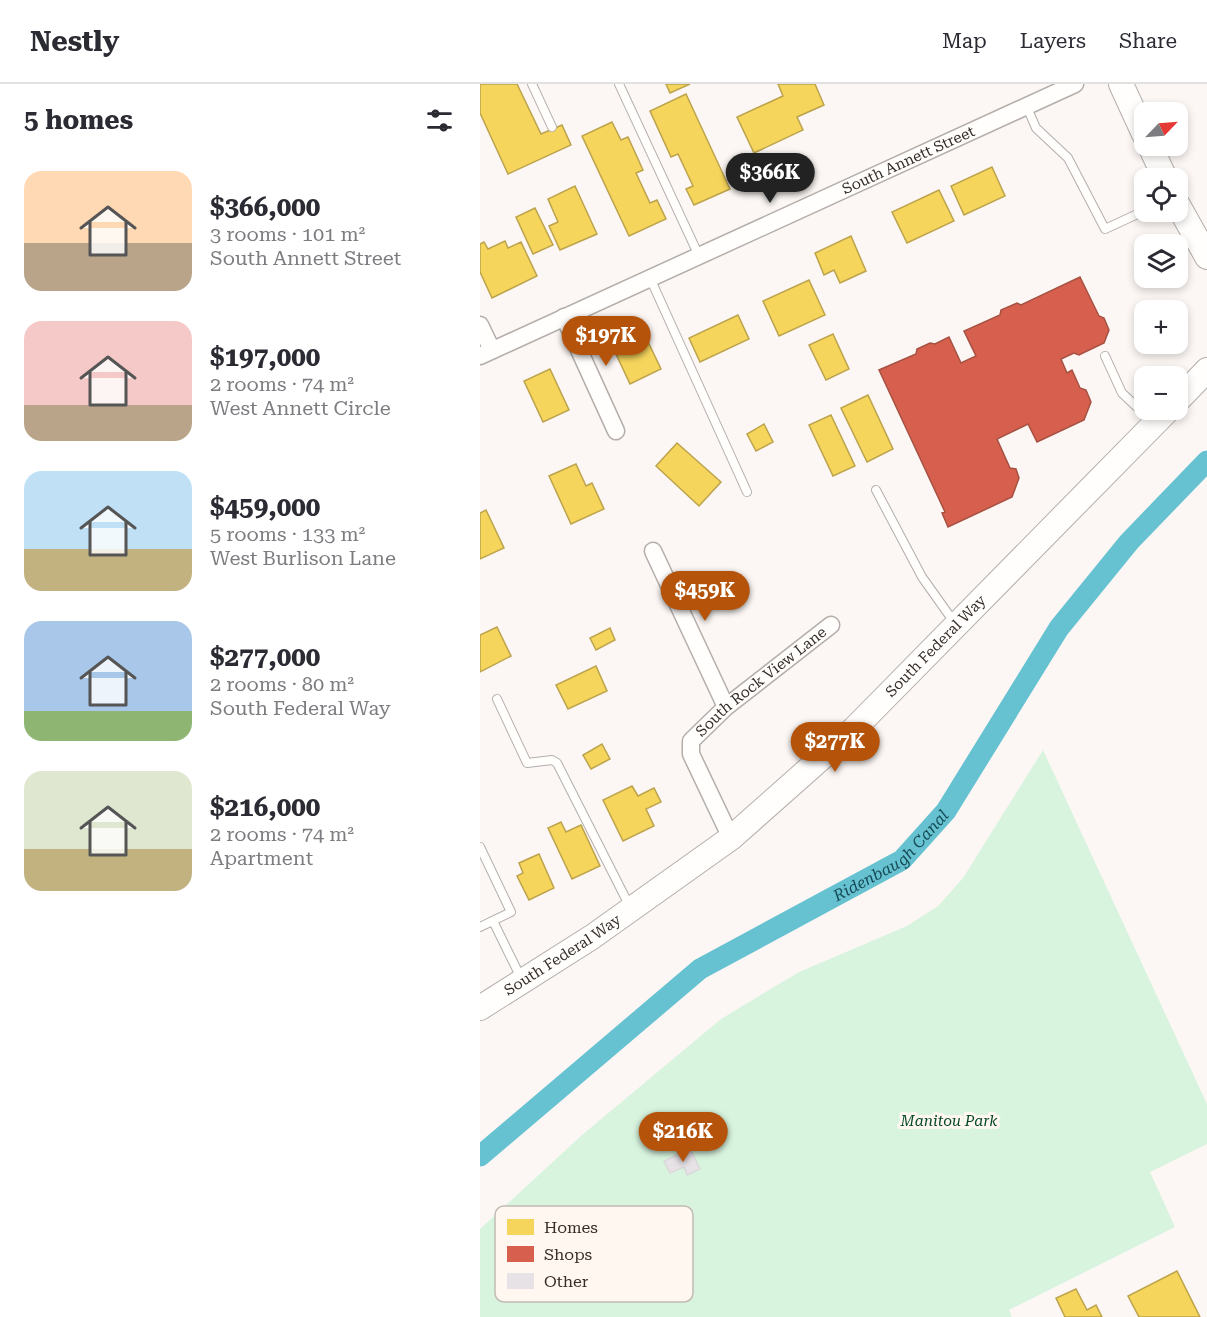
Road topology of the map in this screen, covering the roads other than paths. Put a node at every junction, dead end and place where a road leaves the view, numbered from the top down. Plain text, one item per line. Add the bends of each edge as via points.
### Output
1 (619, 84) edge
2 (1075, 84) edge
3 (1121, 84) edge
4 (535, 85) edge
5 (1026, 105) junction
6 (1134, 112) edge
7 (552, 127) dead end
8 (1134, 216) edge
9 (1187, 222) edge
10 (699, 256) junction
11 (1207, 257) edge
12 (650, 278) junction
13 (564, 317) junction
14 (480, 325) edge
15 (486, 353) edge
16 (1105, 356) dead end
17 (1207, 370) edge
18 (1188, 390) edge
19 (1134, 400) edge
20 (1157, 420) edge
21 (616, 431) dead end
22 (876, 490) dead end
23 (747, 492) dead end
24 (653, 551) dead end
25 (831, 625) dead end
26 (956, 625) junction
27 (497, 699) dead end
28 (726, 707) junction
29 (731, 838) junction
30 (480, 847) edge
31 (631, 910) junction
32 (493, 921) junction
33 (480, 927) edge
34 (522, 982) junction
35 (480, 1008) edge

1 - 10 lane
2 - 5 street, South Annett Street
3 - 6 main road
4 - 7 lane
5 - 8 lane via 1036,128 1068,158 1105,229
5 - 10 street, South Annett Street
9 - 11 main road
10 - 12 street, South Annett Street
12 - 13 street, South Annett Street
12 - 23 lane
13 - 15 street, South Annett Street
13 - 21 street
14 - 15 street
16 - 19 lane via 1122,393
17 - 18 main road
20 - 26 main road, South Federal Way
22 - 26 lane via 922,576
24 - 28 street
25 - 28 street, South Rock View Lane
26 - 29 main road, South Federal Way via 854,729
27 - 31 lane via 526,763 556,763
28 - 29 street, South Rock View Lane via 691,741 691,754
29 - 31 main road, South Federal Way
30 - 32 lane via 512,912
31 - 34 main road, South Federal Way
32 - 33 lane
32 - 34 lane
34 - 35 main road, South Federal Way

